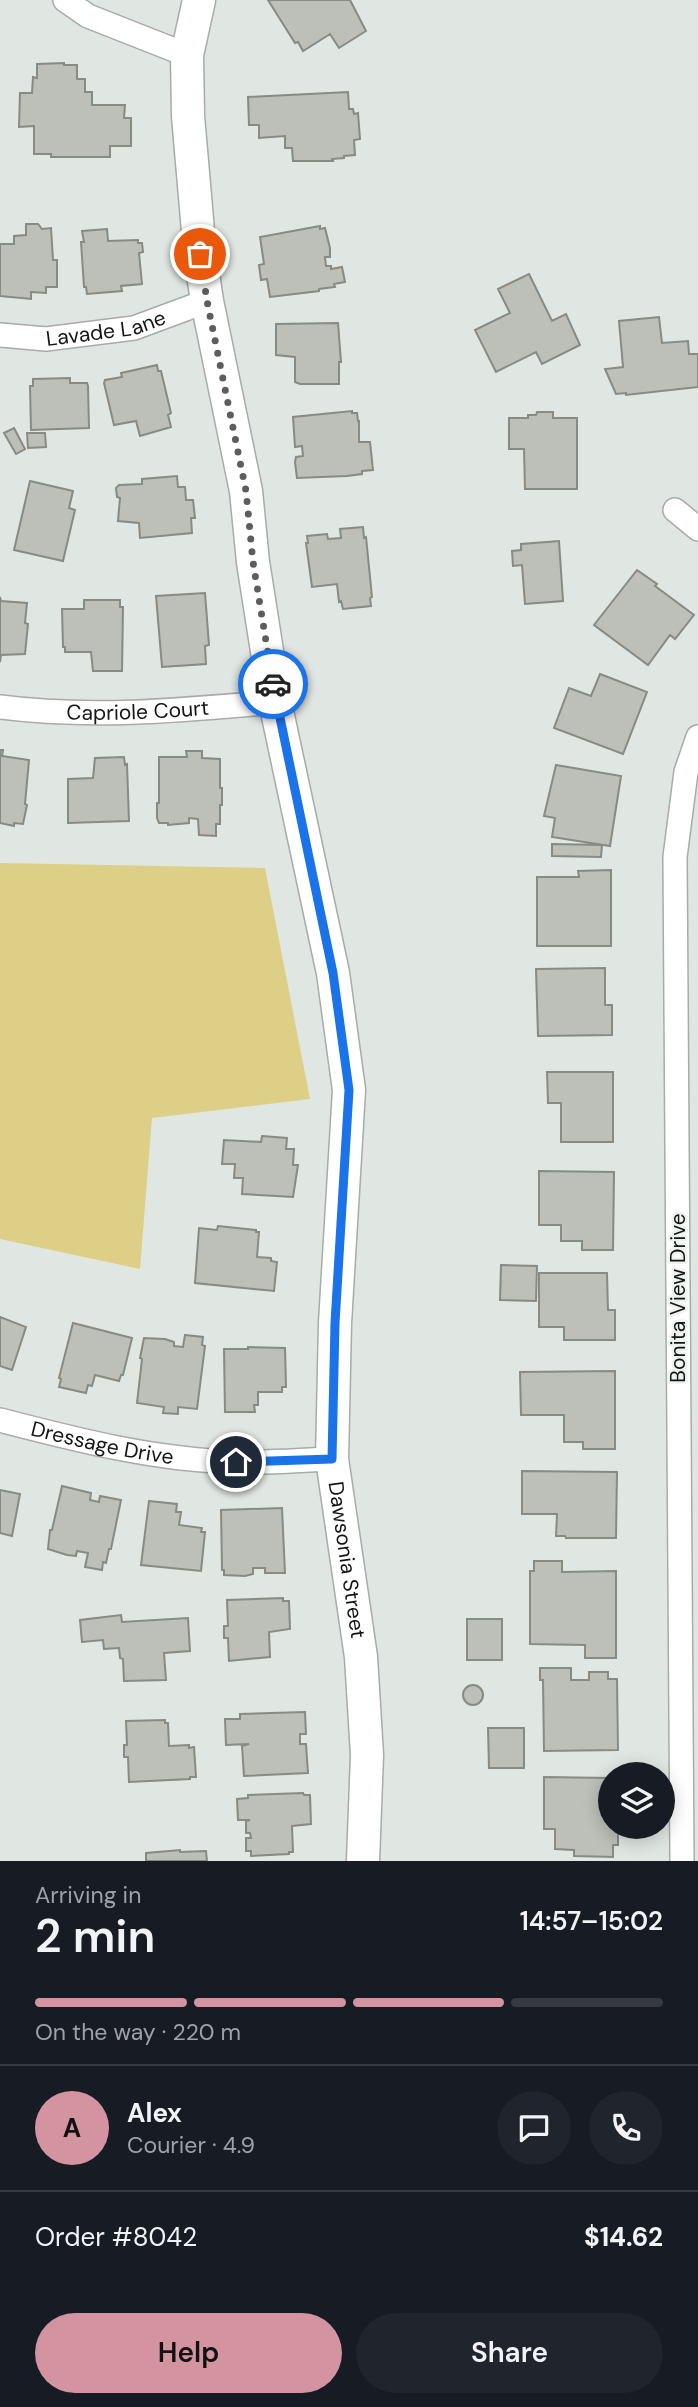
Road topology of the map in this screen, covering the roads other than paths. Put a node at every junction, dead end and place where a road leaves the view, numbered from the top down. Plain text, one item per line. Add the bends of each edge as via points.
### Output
1 (65, 0) edge
2 (199, 0) edge
3 (187, 55) junction
4 (207, 301) junction
5 (0, 335) edge
6 (675, 510) dead end
7 (698, 529) edge
8 (275, 702) junction
9 (0, 707) edge
10 (698, 737) edge
11 (0, 1420) edge
12 (332, 1459) junction
13 (363, 1861) edge
14 (682, 1861) edge

1 - 3 street via 88,16
2 - 3 street, Dawsonia Street
3 - 4 street, Dawsonia Street via 189,129
4 - 5 street, Lavade Lane via 134,328 46,339
4 - 8 street, Dawsonia Street via 246,491
6 - 7 street
8 - 9 street, Capriole Court via 108,714
8 - 12 street, Dawsonia Street via 333,973 349,1090
10 - 14 street, Bonita View Drive via 686,772 675,857
11 - 12 street, Dressage Drive via 167,1457 236,1462
12 - 13 street, Dawsonia Street via 361,1657 367,1755

